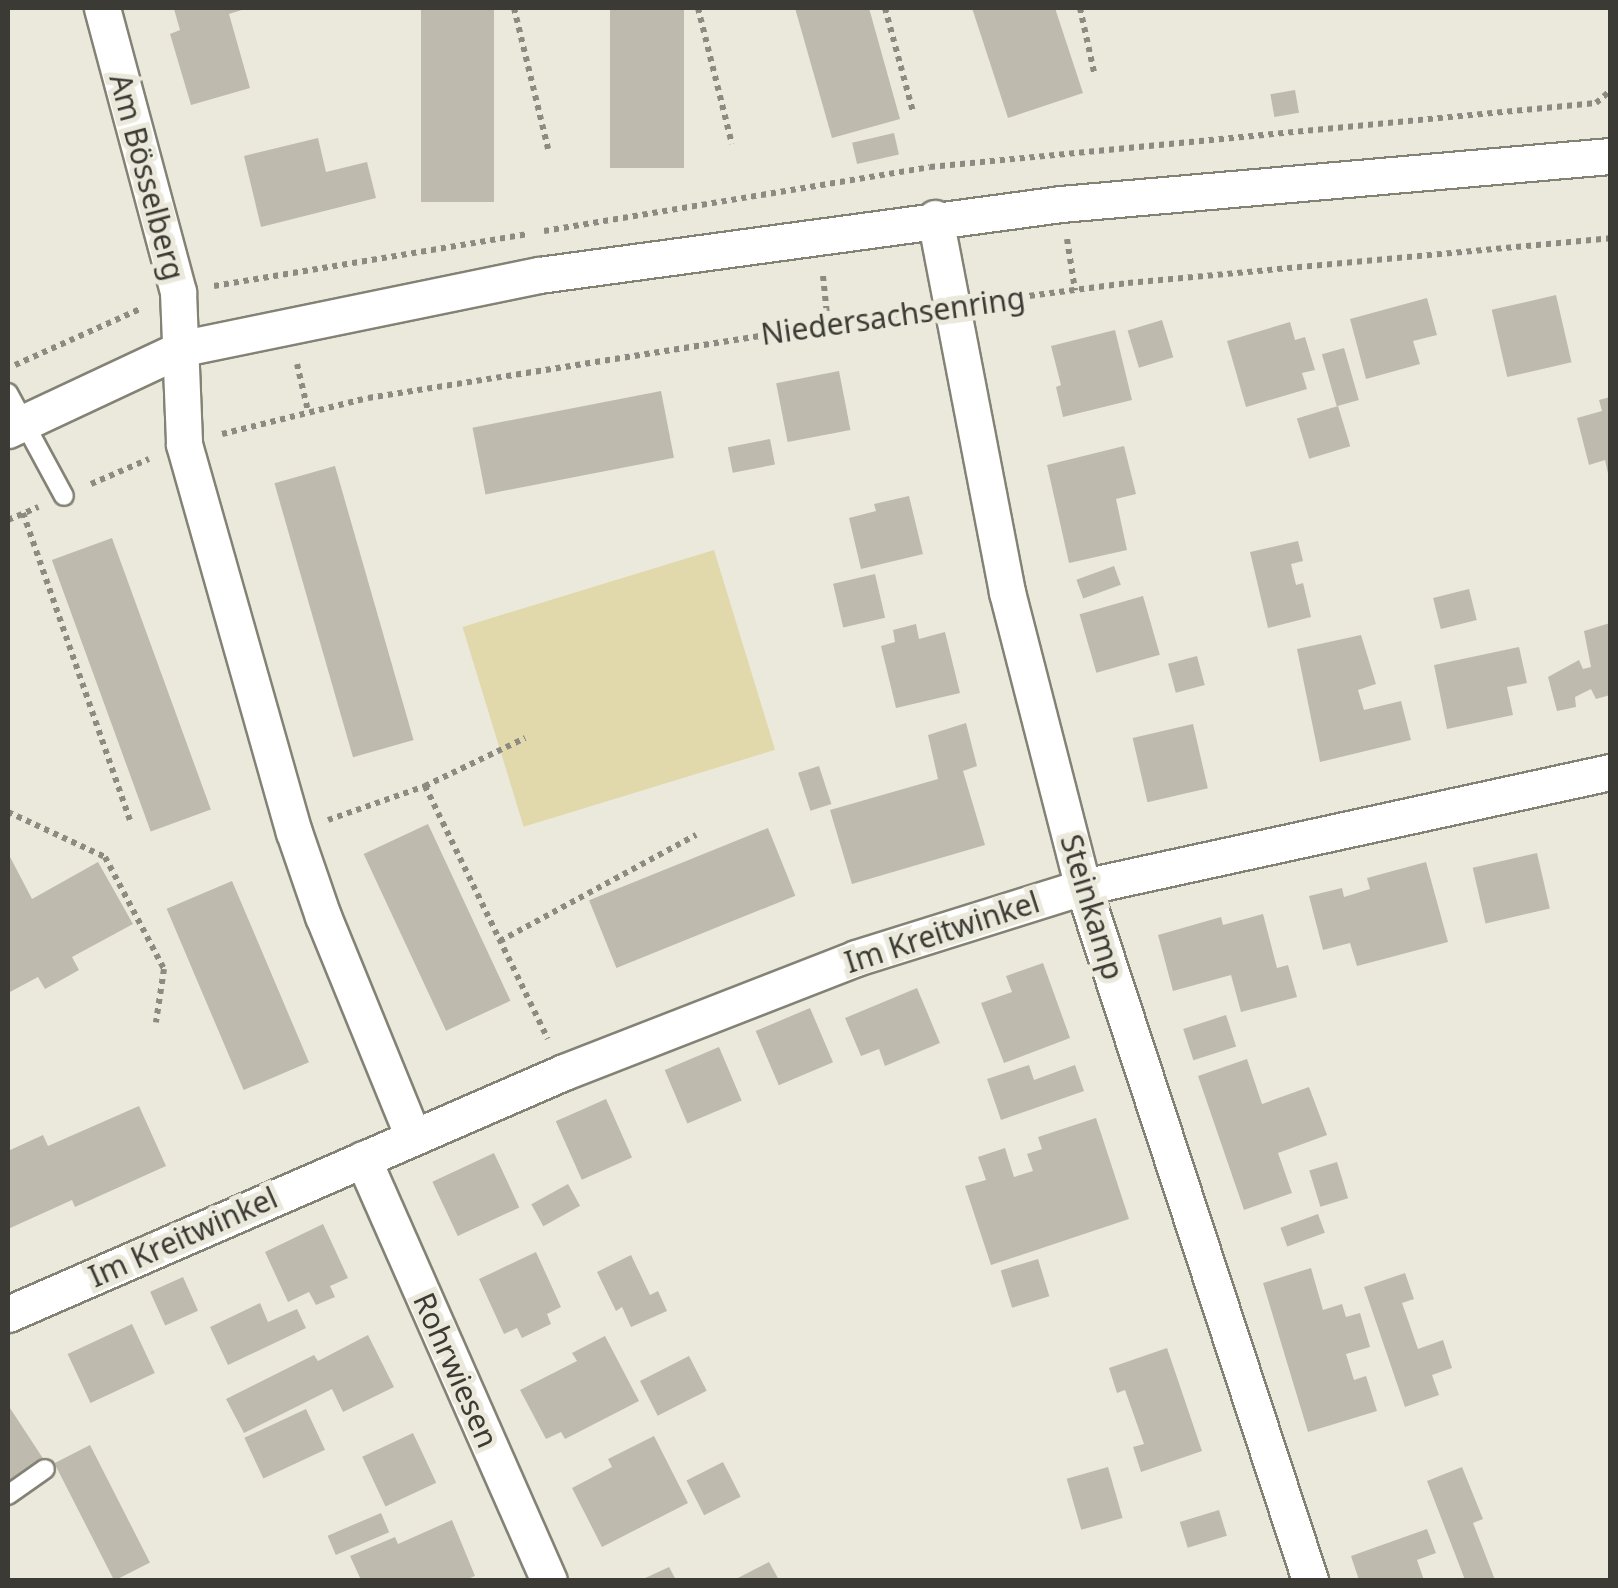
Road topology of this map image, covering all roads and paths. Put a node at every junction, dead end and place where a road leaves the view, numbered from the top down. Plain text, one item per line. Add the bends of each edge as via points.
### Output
1 (102, 8) edge
2 (514, 8) edge
3 (698, 8) edge
4 (886, 8) edge
5 (1080, 8) edge
6 (1094, 72) dead end
7 (914, 112) dead end
8 (732, 144) dead end
9 (548, 148) dead end
10 (1610, 156) edge
11 (935, 218) junction
12 (1610, 238) edge
13 (950, 306) junction
14 (182, 348) junction
15 (13, 415) edge
16 (184, 444) junction
17 (64, 496) junction
18 (23, 513) junction
19 (8, 520) edge
20 (525, 738) dead end
21 (1610, 772) edge
22 (425, 786) junction
23 (8, 812) edge
24 (130, 820) dead end
25 (294, 832) junction
26 (696, 835) dead end
27 (1083, 887) junction
28 (500, 941) junction
29 (156, 1022) dead end
30 (564, 1072) junction
31 (413, 1136) junction
32 (363, 1159) junction
33 (8, 1314) edge
34 (45, 1469) dead end
35 (8, 1495) edge
36 (549, 1580) edge
37 (1310, 1580) edge

1 - 14 street, Am Bösselberg via 178,292
2 - 9 path
3 - 8 path
4 - 7 path
5 - 6 path
10 - 11 street
11 - 13 street, Steinkamp
11 - 14 street via 539,275
12 - 13 path, Niedersachsenring
13 - 16 path, Niedersachsenring via 368,398
13 - 27 street, Steinkamp via 1007,592
14 - 15 street
14 - 16 street
15 - 17 lane
16 - 17 path, Niedersachsenring
16 - 25 street
17 - 18 path, Niedersachsenring
18 - 19 path, Niedersachsenring
18 - 24 path
20 - 22 path
21 - 27 street, Im Kreitwinkel
22 - 25 path
22 - 28 path
23 - 29 path via 105,857 164,968
25 - 31 street
26 - 28 path
27 - 30 street, Im Kreitwinkel via 856,958
27 - 37 street, Steinkamp
28 - 30 path
30 - 31 street, Im Kreitwinkel
31 - 32 street, Im Kreitwinkel
32 - 33 street, Im Kreitwinkel
32 - 36 street, Rohrwiesen
34 - 35 lane

